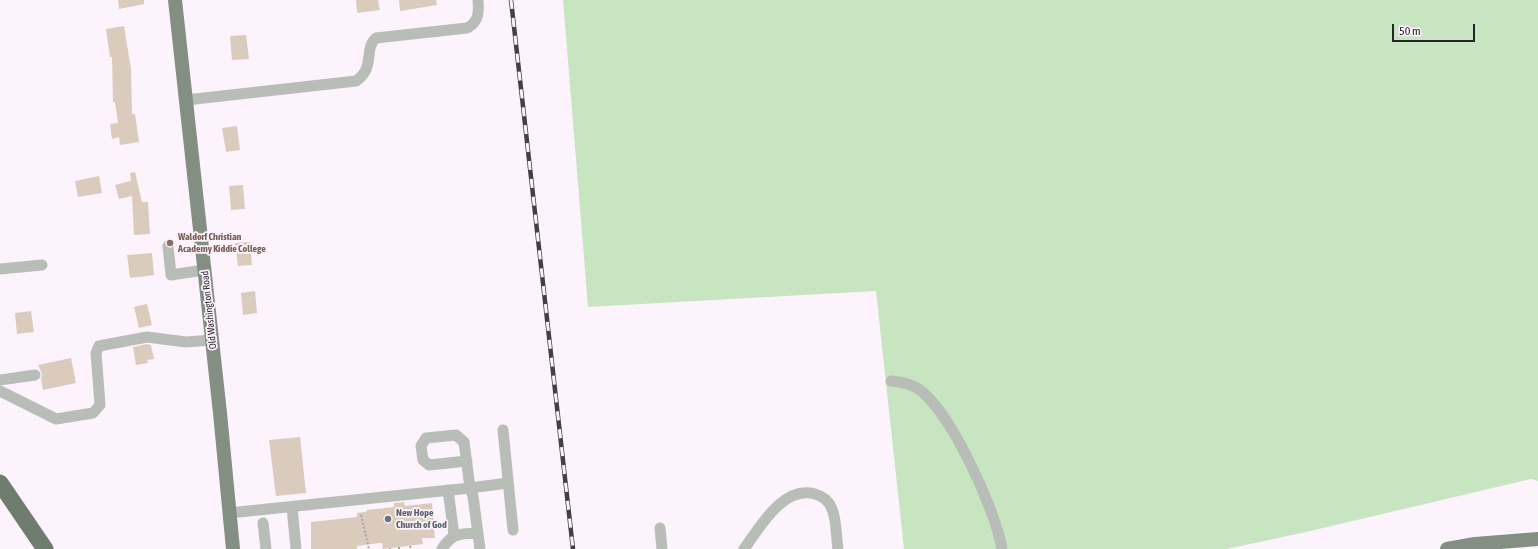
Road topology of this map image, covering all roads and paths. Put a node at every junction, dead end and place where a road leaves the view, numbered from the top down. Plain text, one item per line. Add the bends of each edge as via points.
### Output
1 (175, 0) edge
2 (478, 0) edge
3 (186, 100) junction
4 (168, 246) dead end
5 (42, 265) dead end
6 (0, 269) edge
7 (204, 270) junction
8 (212, 340) junction
9 (35, 375) dead end
10 (0, 380) edge
11 (891, 381) dead end
12 (0, 391) edge
13 (503, 430) dead end
14 (467, 461) dead end
15 (0, 483) edge
16 (508, 483) junction
17 (470, 488) junction
18 (448, 490) junction
19 (292, 508) junction
20 (229, 513) junction
21 (361, 515) dead end
22 (263, 523) dead end
23 (660, 528) dead end
24 (513, 530) dead end
25 (477, 532) junction
26 (454, 535) junction
27 (1538, 539) edge
28 (46, 549) edge
29 (233, 549) edge
30 (266, 549) edge
31 (296, 549) edge
32 (369, 549) edge
33 (442, 549) edge
34 (480, 549) edge
35 (662, 549) edge
36 (744, 549) edge
37 (838, 549) edge
38 (1002, 549) edge
39 (1448, 549) edge

1 - 3 main road, Old Washington Road
2 - 3 street via 478,16 467,28 376,38 372,42 366,71 356,81
3 - 7 main road, Old Washington Road
4 - 7 street via 171,275
5 - 6 street
7 - 8 main road, Old Washington Road
8 - 12 street via 186,342 147,337 99,346 96,353 100,405 93,413 56,419
8 - 20 main road, Old Washington Road
9 - 10 street
11 - 38 street via 918,388 941,413 993,512
13 - 16 street
14 - 17 street
15 - 28 highway
16 - 17 street
16 - 24 street
17 - 18 street
17 - 25 street
18 - 19 street
18 - 26 street
19 - 20 street
19 - 31 street
20 - 29 main road, Old Washington Road
21 - 32 path
22 - 30 street
23 - 35 street
25 - 26 street
25 - 34 street
26 - 33 street
27 - 39 main road
36 - 37 street via 786,498 800,493 811,493 820,495 829,502 833,511

